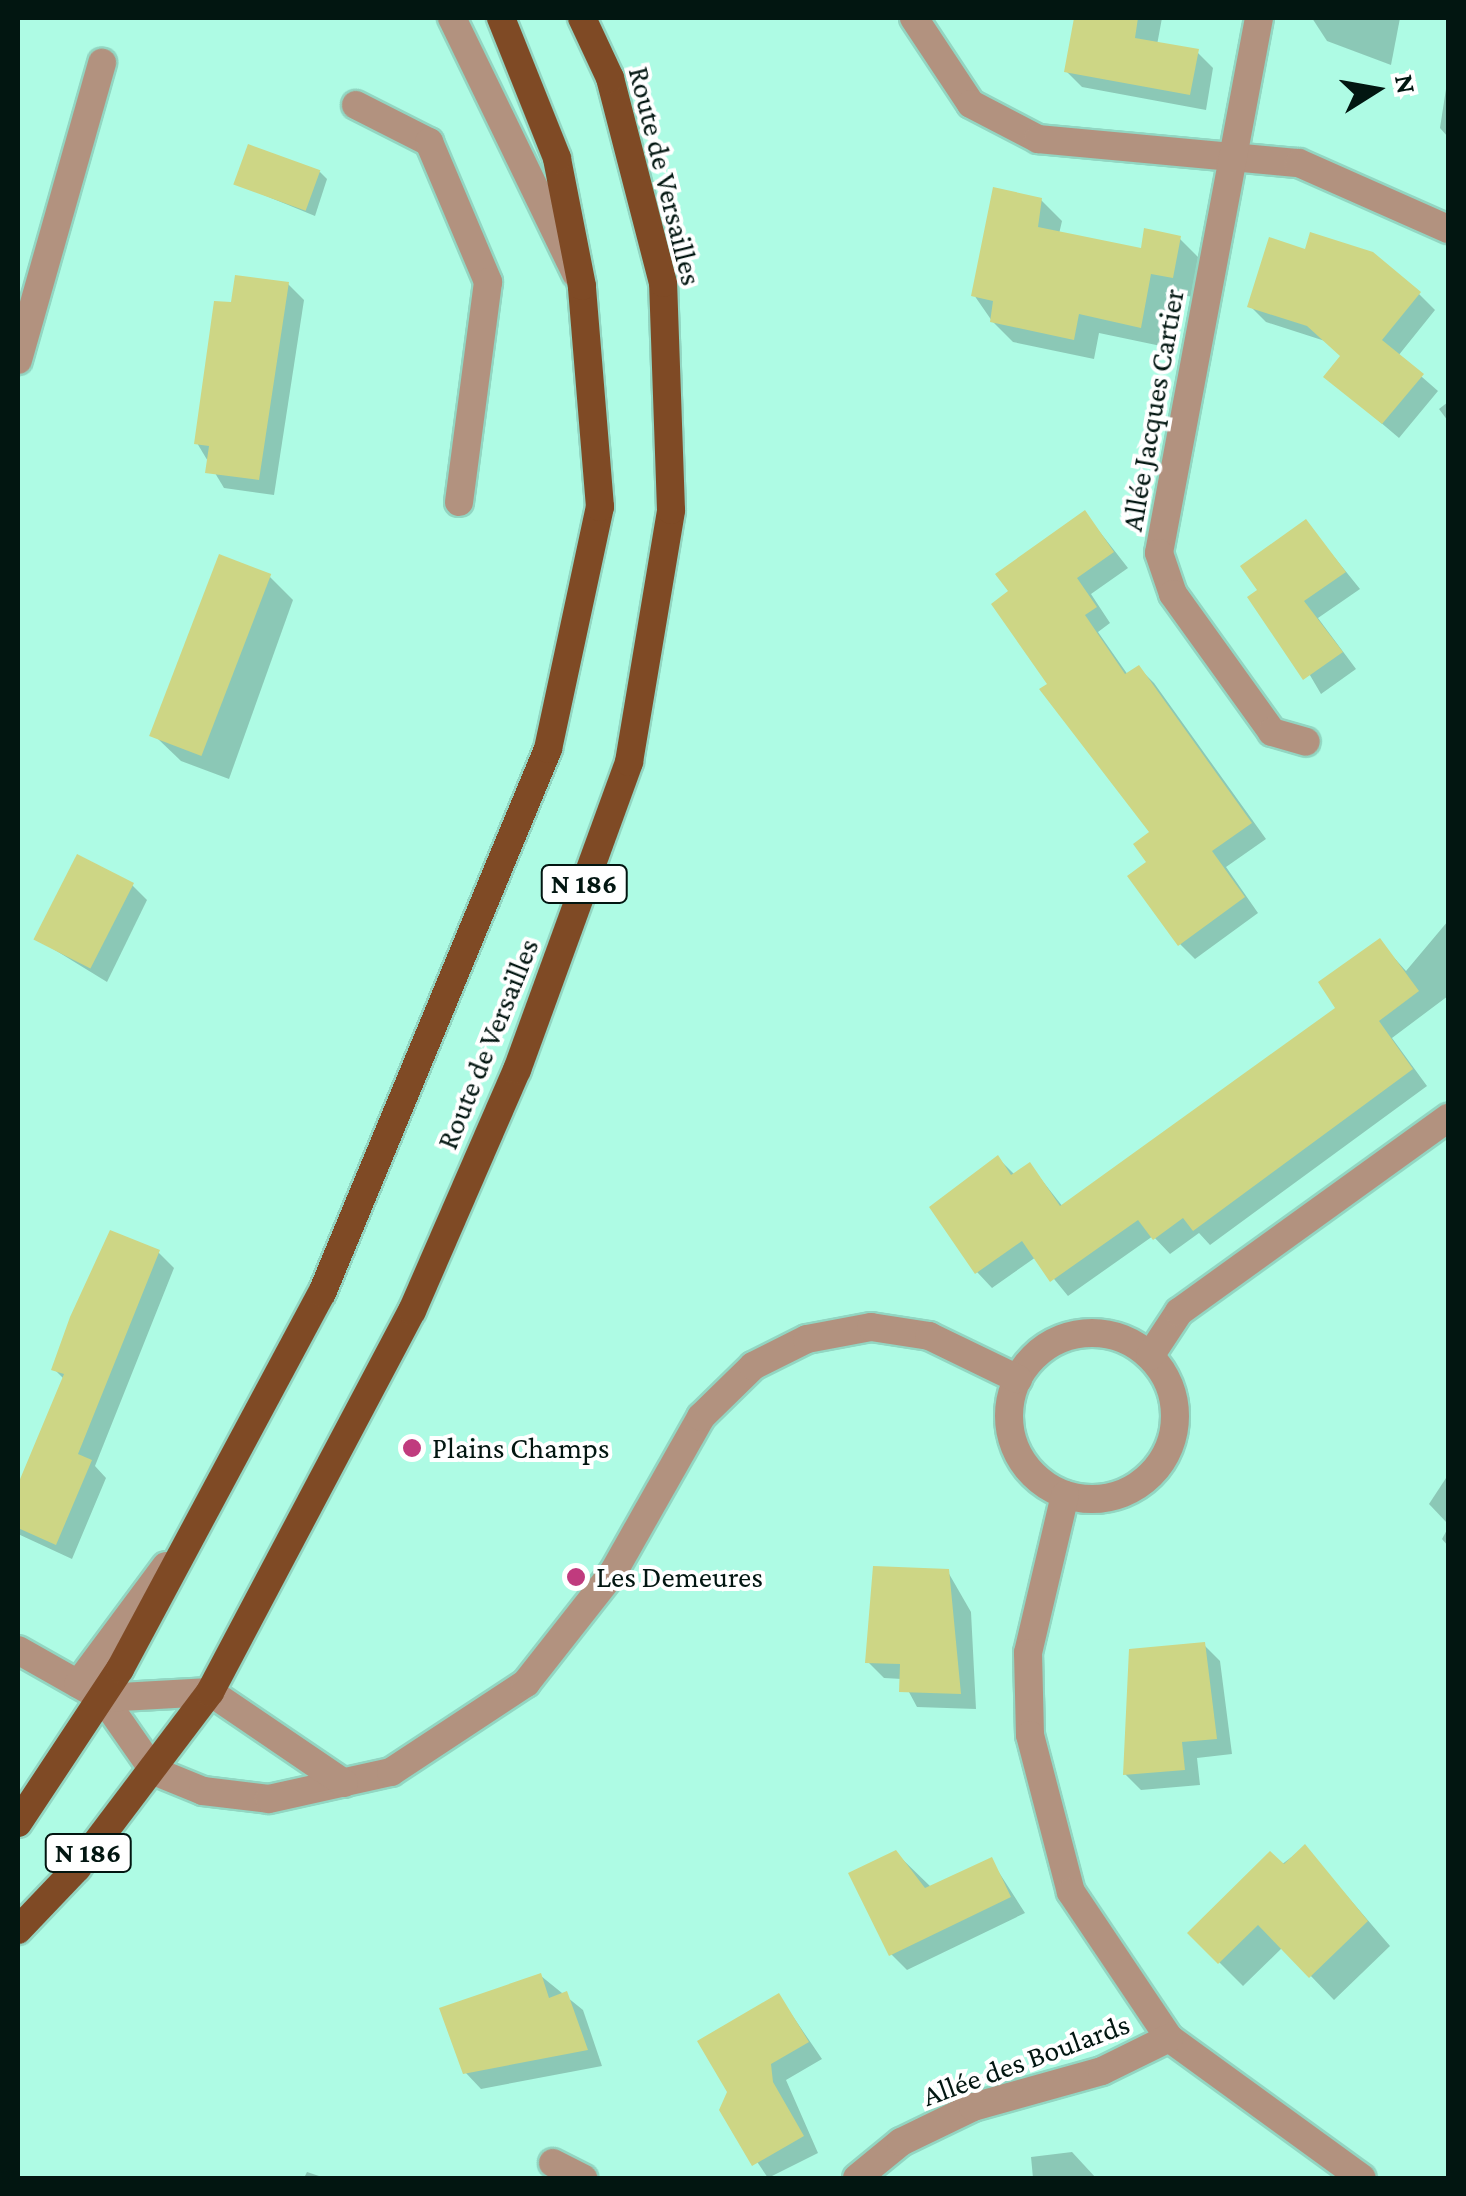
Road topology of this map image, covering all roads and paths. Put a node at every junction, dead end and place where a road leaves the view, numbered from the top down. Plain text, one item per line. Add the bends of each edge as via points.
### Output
1 (452, 18) edge
2 (501, 18) edge
3 (582, 18) edge
4 (914, 18) edge
5 (1258, 18) edge
6 (102, 64) dead end
7 (356, 105) dead end
8 (1234, 151) junction
9 (1448, 229) edge
10 (582, 286) junction
11 (18, 360) edge
12 (459, 502) dead end
13 (1306, 742) dead end
14 (1448, 1118) edge
15 (1150, 1356) junction
16 (1018, 1379) junction
17 (1065, 1495) junction
18 (192, 1533) junction
19 (18, 1650) edge
20 (78, 1684) junction
21 (210, 1692) junction
22 (103, 1698) junction
23 (154, 1772) junction
24 (344, 1783) junction
25 (18, 1823) edge
26 (18, 1930) edge
27 (1169, 2038) junction
28 (553, 2163) dead end
29 (583, 2178) edge
30 (857, 2178) edge
31 (1362, 2178) edge

1 - 10 street, Route de Versailles
2 - 10 main road, Route de Versailles / N 186 via 557,158
3 - 21 main road, Route de Versailles / N 186 via 610,78 663,284 670,510 629,762 518,1070 412,1311
4 - 8 street via 971,104 1038,140
5 - 8 street, Allée Jacques Cartier
6 - 11 street
7 - 12 street via 430,142 488,282
8 - 9 street via 1361,183
8 - 13 street, Allée Jacques Cartier via 1159,553 1173,594 1272,732
10 - 18 main road, Route de Versailles / N 186 via 600,506 548,750 322,1293
14 - 15 street via 1178,1312
15 - 16 street via 1129,1340 1078,1333 1032,1358
15 - 17 street via 1176,1415 1164,1457 1122,1494
16 - 17 street via 1010,1413 1015,1447
16 - 24 street via 930,1336 871,1327 806,1339 752,1366 701,1417 614,1571 526,1683 391,1772
17 - 27 street via 1028,1653 1044,1814 1072,1892
18 - 20 street
18 - 22 main road, Route de Versailles / N 186
19 - 20 street
20 - 22 street
21 - 22 street
21 - 23 main road, Route de Versailles / N 186
21 - 24 street
22 - 23 street
22 - 25 main road, Route de Versailles / N 186
23 - 24 street via 203,1791 269,1800
23 - 26 main road, Route de Versailles / N 186
27 - 30 street, Allée des Boulards via 1102,2072 973,2107 901,2142
27 - 31 street
28 - 29 street

